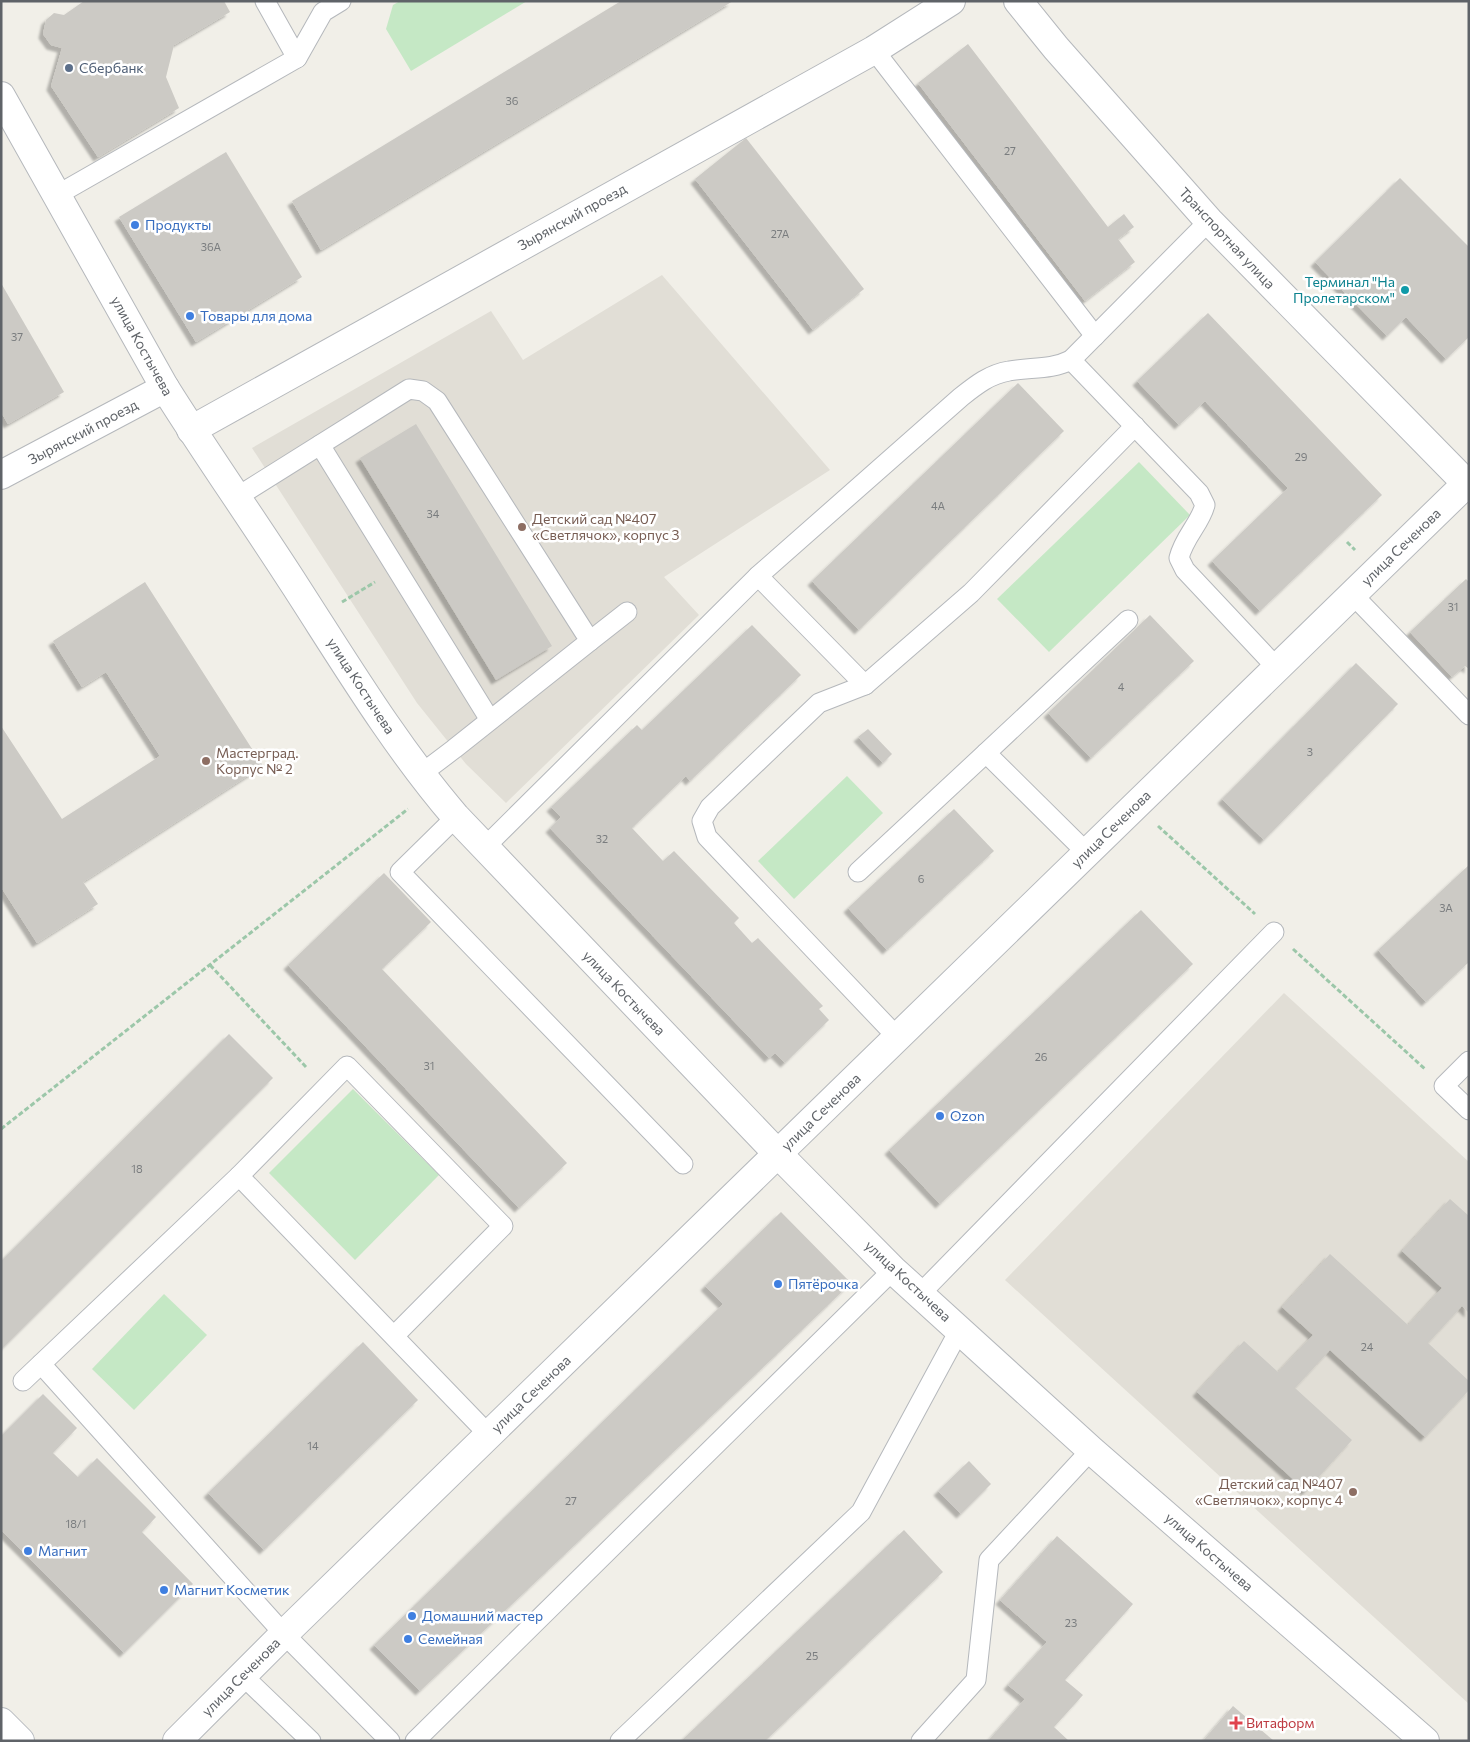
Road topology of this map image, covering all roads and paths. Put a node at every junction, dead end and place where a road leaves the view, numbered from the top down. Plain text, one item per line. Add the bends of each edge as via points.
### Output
1 (265, 1) edge
2 (341, 1) edge
3 (951, 1) edge
4 (1018, 1) edge
5 (874, 50) junction
6 (297, 58) junction
7 (1, 96) edge
8 (58, 195) junction
9 (1209, 221) junction
10 (1095, 336) junction
11 (1072, 360) junction
12 (165, 388) junction
13 (1135, 426) junction
14 (191, 430) junction
15 (320, 444) junction
16 (2, 473) edge
17 (1468, 485) edge
18 (237, 497) junction
19 (397, 569) junction
20 (758, 576) junction
21 (1352, 594) junction
22 (341, 603) dead end
23 (627, 612) dead end
24 (1128, 620) dead end
25 (590, 641) junction
26 (1277, 668) junction
27 (865, 685) junction
28 (1469, 715) edge
29 (490, 720) junction
30 (986, 753) junction
31 (426, 782) junction
32 (456, 817) junction
33 (485, 847) junction
34 (1087, 853) junction
35 (858, 872) dead end
36 (1274, 932) dead end
37 (210, 965) junction
38 (898, 1038) junction
39 (1469, 1061) edge
40 (325, 1087) junction
41 (1469, 1110) edge
42 (1, 1129) edge
43 (778, 1154) junction
44 (683, 1164) dead end
45 (239, 1176) junction
46 (893, 1270) junction
47 (920, 1294) junction
48 (960, 1329) junction
49 (394, 1336) junction
50 (41, 1364) junction
51 (23, 1381) dead end
52 (489, 1435) junction
53 (1091, 1450) junction
54 (284, 1634) junction
55 (242, 1675) junction
56 (1, 1722) edge
57 (20, 1741) edge
58 (176, 1741) edge
59 (312, 1741) edge
60 (390, 1741) edge
61 (415, 1741) edge
62 (620, 1741) edge
63 (921, 1741) edge
64 (1425, 1741) edge

1 - 6 lane
2 - 6 lane via 323,12
3 - 5 street, Зырянский проезд
4 - 9 street, Транспортная улица
5 - 10 lane
5 - 14 street, Зырянский проезд
6 - 8 lane
7 - 8 street, улица Костычева
8 - 12 street, улица Костычева
9 - 10 lane
9 - 17 street, Транспортная улица
10 - 11 lane
11 - 13 lane
11 - 20 lane via 1051,367 1009,371 986,378
12 - 14 street, улица Костычева
12 - 16 street, Зырянский проезд
13 - 26 lane via 1199,493 1206,505 1182,545 1179,558 1185,570
13 - 27 lane via 971,593
14 - 18 street, улица Костычева
15 - 18 lane
15 - 19 lane
15 - 25 lane via 409,389 423,391 437,401
17 - 21 street, улица Сеченова
18 - 31 street, улица Костычева via 385,725
19 - 22 path
19 - 29 lane
20 - 27 lane
20 - 33 lane
21 - 26 street, улица Сеченова
21 - 28 lane
23 - 25 lane
24 - 30 lane
25 - 29 lane
26 - 34 street, улица Сеченова
27 - 38 lane via 819,704 710,807 702,821 707,836
29 - 31 lane
30 - 34 lane
30 - 35 lane
31 - 32 street, улица Костычева
31 - 37 path
32 - 33 street, улица Костычева
32 - 44 lane via 400,872
33 - 43 street, улица Костычева
34 - 38 street, улица Сеченова
36 - 47 lane
37 - 40 path
37 - 42 path
38 - 43 street, улица Сеченова
39 - 41 lane via 1444,1086
40 - 45 lane
40 - 49 lane via 347,1066 503,1226
43 - 46 street, улица Костычева
43 - 52 street, улица Сеченова
45 - 49 lane
45 - 50 lane
46 - 47 street, улица Костычева
46 - 61 lane
47 - 48 street, улица Костычева
48 - 53 street, улица Костычева
48 - 62 lane via 861,1512
49 - 52 lane
50 - 51 lane
50 - 54 lane
52 - 54 street, улица Сеченова
53 - 63 lane via 989,1560 976,1680
53 - 64 street, улица Костычева
54 - 55 street, улица Сеченова
54 - 60 lane
55 - 58 street, улица Сеченова
55 - 59 lane
56 - 57 street

